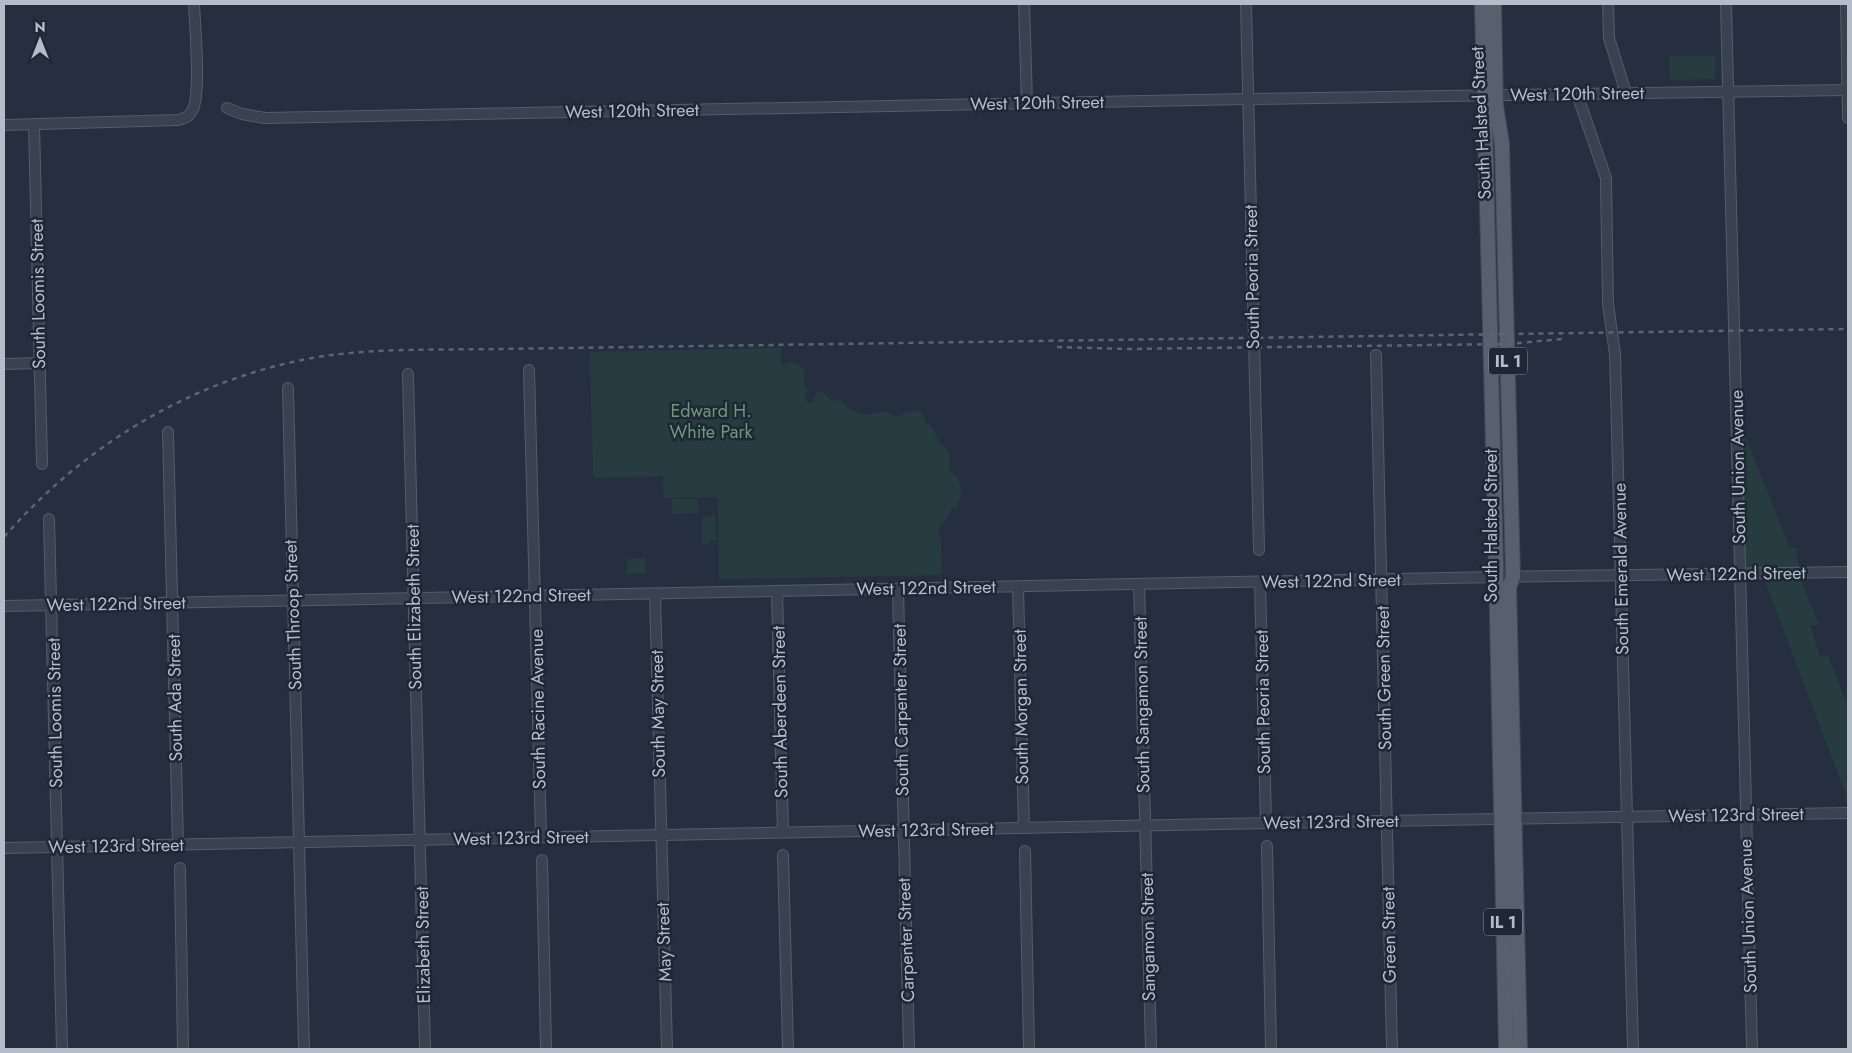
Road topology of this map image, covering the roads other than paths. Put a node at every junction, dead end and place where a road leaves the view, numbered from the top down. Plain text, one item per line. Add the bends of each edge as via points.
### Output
1 (194, 4) edge
2 (1024, 4) edge
3 (1246, 4) edge
4 (1482, 4) edge
5 (1494, 4) edge
6 (1608, 4) edge
7 (1726, 4) edge
8 (1846, 4) edge
9 (1848, 90) edge
10 (1728, 92) junction
11 (1577, 94) junction
12 (1626, 94) junction
13 (1490, 96) junction
14 (1248, 99) junction
15 (1027, 103) junction
16 (227, 108) dead end
17 (1848, 118) edge
18 (4, 124) edge
19 (34, 124) junction
20 (1376, 355) dead end
21 (39, 363) junction
22 (4, 364) edge
23 (529, 370) dead end
24 (408, 374) dead end
25 (288, 388) dead end
26 (168, 432) dead end
27 (42, 464) dead end
28 (49, 519) dead end
29 (1259, 550) dead end
30 (1848, 572) edge
31 (1740, 574) junction
32 (1621, 576) junction
33 (1496, 577) junction
34 (1514, 577) junction
35 (1382, 580) junction
36 (1260, 582) junction
37 (1139, 584) junction
38 (1018, 586) junction
39 (898, 589) junction
40 (777, 591) junction
41 (655, 594) junction
42 (535, 596) junction
43 (414, 598) junction
44 (293, 601) junction
45 (172, 603) junction
46 (52, 605) junction
47 (4, 606) edge
48 (1848, 814) edge
49 (1746, 815) junction
50 (1627, 817) junction
51 (1508, 818) junction
52 (1387, 821) junction
53 (1266, 823) junction
54 (1145, 825) junction
55 (1024, 828) junction
56 (903, 831) junction
57 (782, 832) junction
58 (662, 835) junction
59 (541, 837) junction
60 (420, 840) junction
61 (300, 842) junction
62 (178, 845) junction
63 (1267, 846) dead end
64 (58, 847) junction
65 (4, 848) edge
66 (1025, 851) dead end
67 (783, 855) dead end
68 (542, 860) dead end
69 (180, 868) dead end
70 (62, 1049) edge
71 (183, 1049) edge
72 (304, 1049) edge
73 (425, 1049) edge
74 (546, 1049) edge
75 (667, 1049) edge
76 (788, 1049) edge
77 (909, 1049) edge
78 (1029, 1049) edge
79 (1151, 1049) edge
80 (1271, 1049) edge
81 (1392, 1049) edge
82 (1506, 1049) edge
83 (1520, 1049) edge
84 (1633, 1049) edge
85 (1752, 1049) edge

1 - 19 street via 196,100 190,115 178,120
2 - 15 street
3 - 14 street, South Peoria Street
4 - 13 main road, South Halsted Street / IL 1
5 - 13 main road, South Halsted Street / IL 1
6 - 12 street via 1609,38
7 - 10 street, South Union Avenue
8 - 9 street
9 - 10 street, West 120th Street
9 - 17 street
10 - 12 street, West 120th Street
10 - 31 street, South Union Avenue
11 - 12 street, West 120th Street
11 - 13 street, West 120th Street
11 - 32 street, South Emerald Avenue via 1606,178 1608,304 1615,354
13 - 14 street, West 120th Street
13 - 33 main road, South Halsted Street / IL 1
13 - 34 main road, South Halsted Street / IL 1 via 1502,144
14 - 15 street, West 120th Street
14 - 29 street, South Peoria Street
15 - 16 street, West 120th Street via 265,118
18 - 19 street
19 - 21 street, South Loomis Street
20 - 35 street, South Green Street
21 - 22 street
21 - 27 street, South Loomis Street
23 - 42 street, South Racine Avenue
24 - 43 street, South Elizabeth Street
25 - 44 street, South Throop Street
26 - 45 street, South Ada Street
28 - 46 street, South Loomis Street
30 - 31 street, West 122nd Street
31 - 32 street, West 122nd Street
31 - 49 street, South Union Avenue
32 - 34 street, West 122nd Street
32 - 50 street, South Emerald Avenue
33 - 34 street, West 122nd Street
33 - 35 street, West 122nd Street
33 - 51 main road, South Halsted Street / IL 1
34 - 51 main road, South Halsted Street / IL 1 via 1509,586
35 - 36 street, West 122nd Street
35 - 52 street, South Green Street
36 - 37 street, West 122nd Street
36 - 53 street, South Peoria Street
37 - 38 street, West 122nd Street
37 - 54 street, South Sangamon Street
38 - 39 street, West 122nd Street
38 - 55 street, South Morgan Street
39 - 40 street, West 122nd Street
39 - 56 street, South Carpenter Street
40 - 41 street, West 122nd Street
40 - 57 street, South Aberdeen Street
41 - 42 street, West 122nd Street
41 - 58 street, South May Street
42 - 43 street, West 122nd Street
42 - 59 street, South Racine Avenue
43 - 44 street, West 122nd Street
43 - 60 street, South Elizabeth Street
44 - 45 street, West 122nd Street
44 - 61 street, South Throop Street
45 - 46 street, West 122nd Street
45 - 62 street, South Ada Street
46 - 47 street, West 122nd Street
46 - 64 street, South Loomis Street
48 - 49 street, West 123rd Street
49 - 50 street, West 123rd Street
49 - 85 street, South Union Avenue
50 - 51 street, West 123rd Street
50 - 84 street, South Emerald Avenue
51 - 52 street, West 123rd Street
51 - 82 main road, South Halsted Street / IL 1
51 - 83 main road, South Halsted Street / IL 1
52 - 53 street, West 123rd Street
52 - 81 street, Green Street
53 - 54 street, West 123rd Street
54 - 55 street, West 123rd Street
54 - 79 street, Sangamon Street
55 - 56 street, West 123rd Street
56 - 57 street, West 123rd Street
56 - 77 street, Carpenter Street
57 - 58 street, West 123rd Street
58 - 59 street, West 123rd Street
58 - 75 street, May Street
59 - 60 street, West 123rd Street
60 - 61 street, West 123rd Street
60 - 73 street, Elizabeth Street
61 - 62 street, West 123rd Street
61 - 72 street, South Throop Street
62 - 64 street, West 123rd Street
63 - 80 street
64 - 65 street, West 123rd Street
64 - 70 street, South Loomis Street
66 - 78 street
67 - 76 street
68 - 74 street
69 - 71 street

